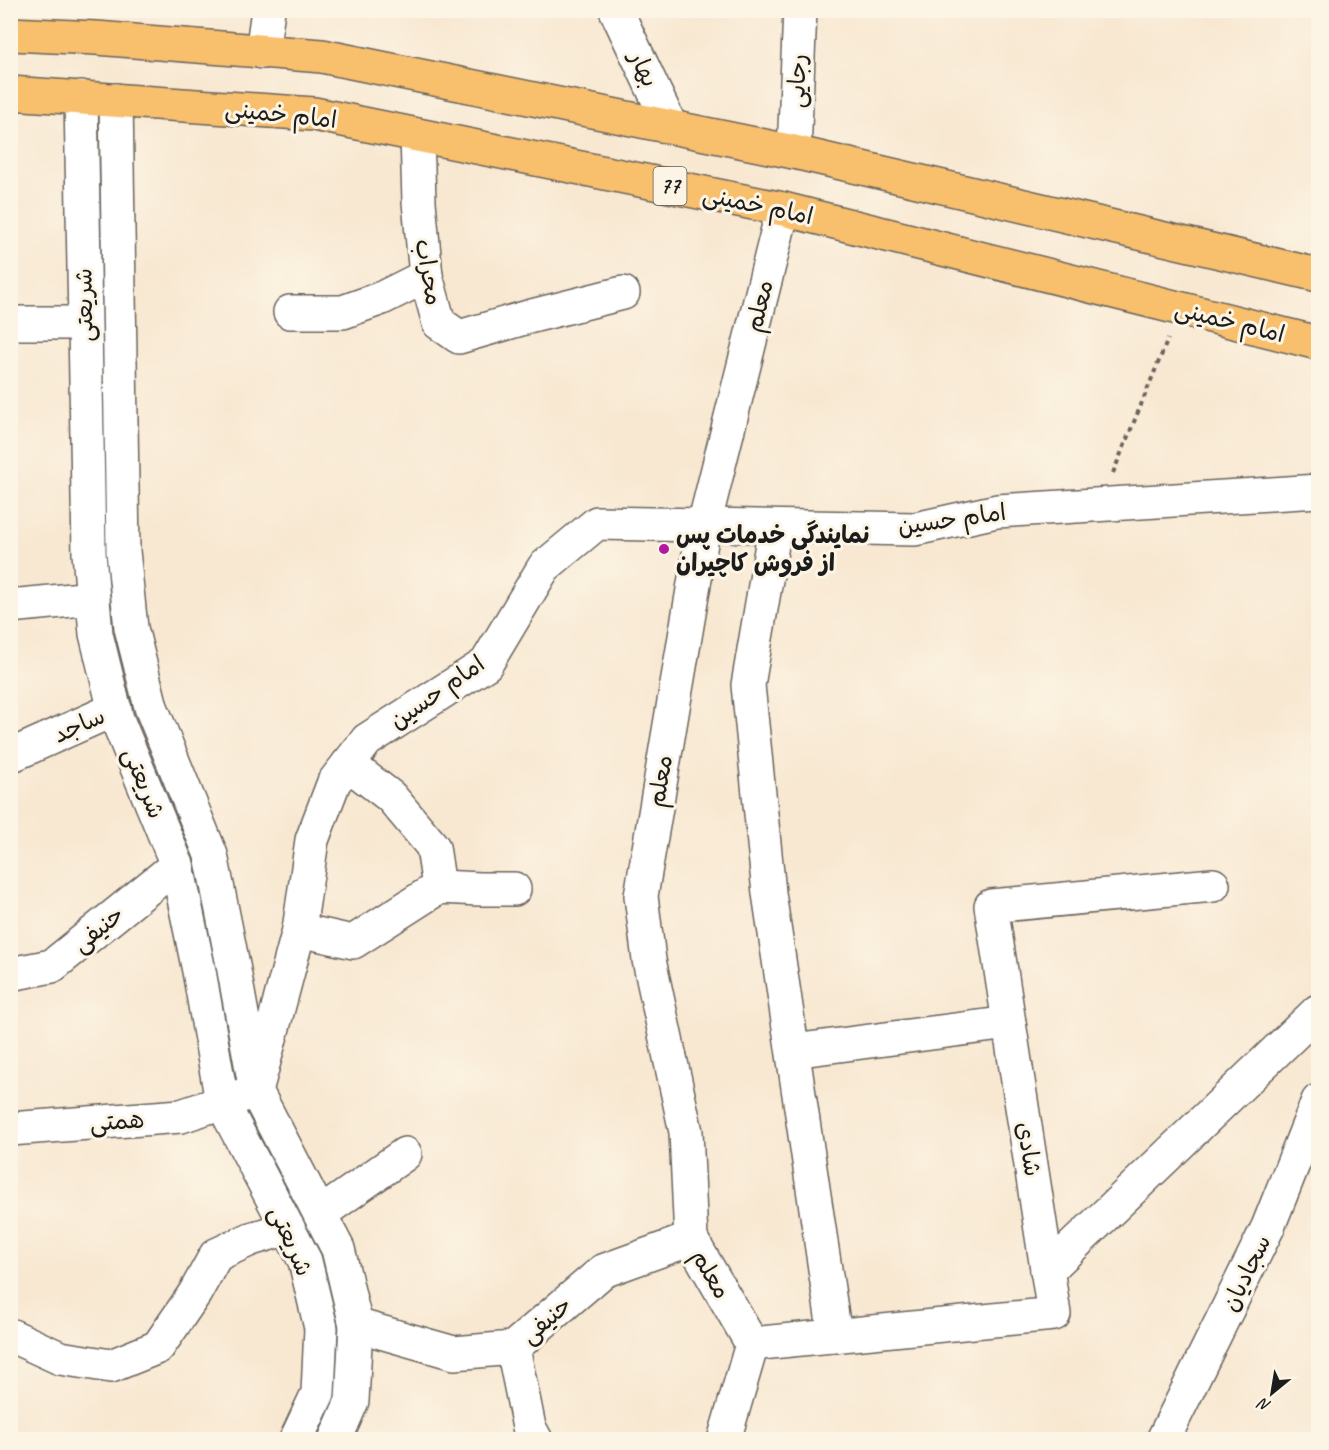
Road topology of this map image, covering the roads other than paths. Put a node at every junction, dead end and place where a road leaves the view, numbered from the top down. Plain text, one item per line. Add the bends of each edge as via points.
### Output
1 (268, 10) edge
2 (616, 10) edge
3 (800, 10) edge
4 (10, 34) edge
5 (262, 52) junction
6 (10, 93) edge
7 (81, 97) junction
8 (116, 100) junction
9 (671, 127) junction
10 (417, 135) junction
11 (117, 146) junction
12 (81, 147) junction
13 (794, 152) junction
14 (783, 209) junction
15 (1318, 275) edge
16 (426, 276) junction
17 (623, 293) dead end
18 (290, 312) dead end
19 (84, 322) junction
20 (10, 323) edge
21 (1318, 343) edge
22 (1318, 491) edge
23 (704, 525) junction
24 (775, 527) junction
25 (93, 598) junction
26 (10, 606) edge
27 (115, 709) junction
28 (10, 756) edge
29 (348, 764) junction
30 (177, 866) junction
31 (1213, 885) dead end
32 (439, 887) junction
33 (514, 889) dead end
34 (299, 930) junction
35 (10, 974) edge
36 (1318, 1011) edge
37 (1009, 1023) junction
38 (793, 1051) junction
39 (256, 1091) junction
40 (222, 1102) junction
41 (1316, 1113) edge
42 (10, 1129) edge
43 (405, 1154) dead end
44 (320, 1215) junction
45 (288, 1228) junction
46 (691, 1239) junction
47 (1047, 1271) junction
48 (356, 1325) junction
49 (10, 1335) edge
50 (835, 1336) junction
51 (752, 1344) junction
52 (513, 1348) junction
53 (297, 1440) edge
54 (335, 1440) edge
55 (536, 1440) edge
56 (724, 1440) edge
57 (1163, 1440) edge

1 - 5 street
2 - 9 street, بهار
3 - 13 street, رجایی
4 - 5 highway
5 - 9 highway via 322,56
6 - 7 highway, امام خمینی / 77
7 - 8 highway, امام خمینی / 77
7 - 12 street, شریعتی
8 - 10 highway, امام خمینی / 77 via 314,114
8 - 11 street, شریعتی
9 - 13 highway
10 - 14 highway, امام خمینی / 77
10 - 16 street, محراب
11 - 12 street
11 - 39 street, شریعتی via 123,551 131,628 151,707 211,855
12 - 19 street, شریعتی
13 - 15 highway
14 - 21 highway, امام خمینی / 77
14 - 23 street, معلم
16 - 17 street, محراب via 439,323 459,337
16 - 18 street via 343,312
19 - 20 street
19 - 25 street, شریعتی
22 - 24 street, امام حسین via 997,511 915,529
23 - 24 street, امام حسین
23 - 29 street, امام حسین via 597,523 544,567 486,664 367,740
23 - 46 street, معلم via 641,896 649,960 686,1132
24 - 38 street via 748,685 769,893
25 - 26 street
25 - 27 street, شریعتی via 96,634
27 - 28 street, ساجد
27 - 30 street, شریعتی
29 - 32 street via 392,797 433,847
29 - 34 street, امام حسین via 334,782 312,840
30 - 35 street, حنیفی via 52,966
30 - 40 street, شریعتی
31 - 37 street, شادی via 991,906
32 - 33 street
32 - 34 street via 353,942
34 - 39 street, امام حسین
36 - 47 street
37 - 38 street
37 - 47 street, شادی
38 - 50 street
39 - 40 street, همتی
39 - 44 street, شریعتی
40 - 42 street, همتی via 181,1116
40 - 45 street, شریعتی
41 - 57 street, سجادیان via 1268,1227
43 - 44 street
44 - 48 street, شریعتی via 338,1249
45 - 49 street via 216,1255 158,1347 111,1366 60,1358
45 - 53 street, شریعتی via 305,1262 321,1328 318,1393
46 - 51 street, معلم
46 - 52 street, حنیفی via 603,1270
47 - 50 street, شادی via 1054,1314
48 - 52 street, حنیفی via 454,1353
48 - 54 street, شریعتی via 352,1401
50 - 51 street, شادی
51 - 56 street
52 - 55 street via 529,1427

